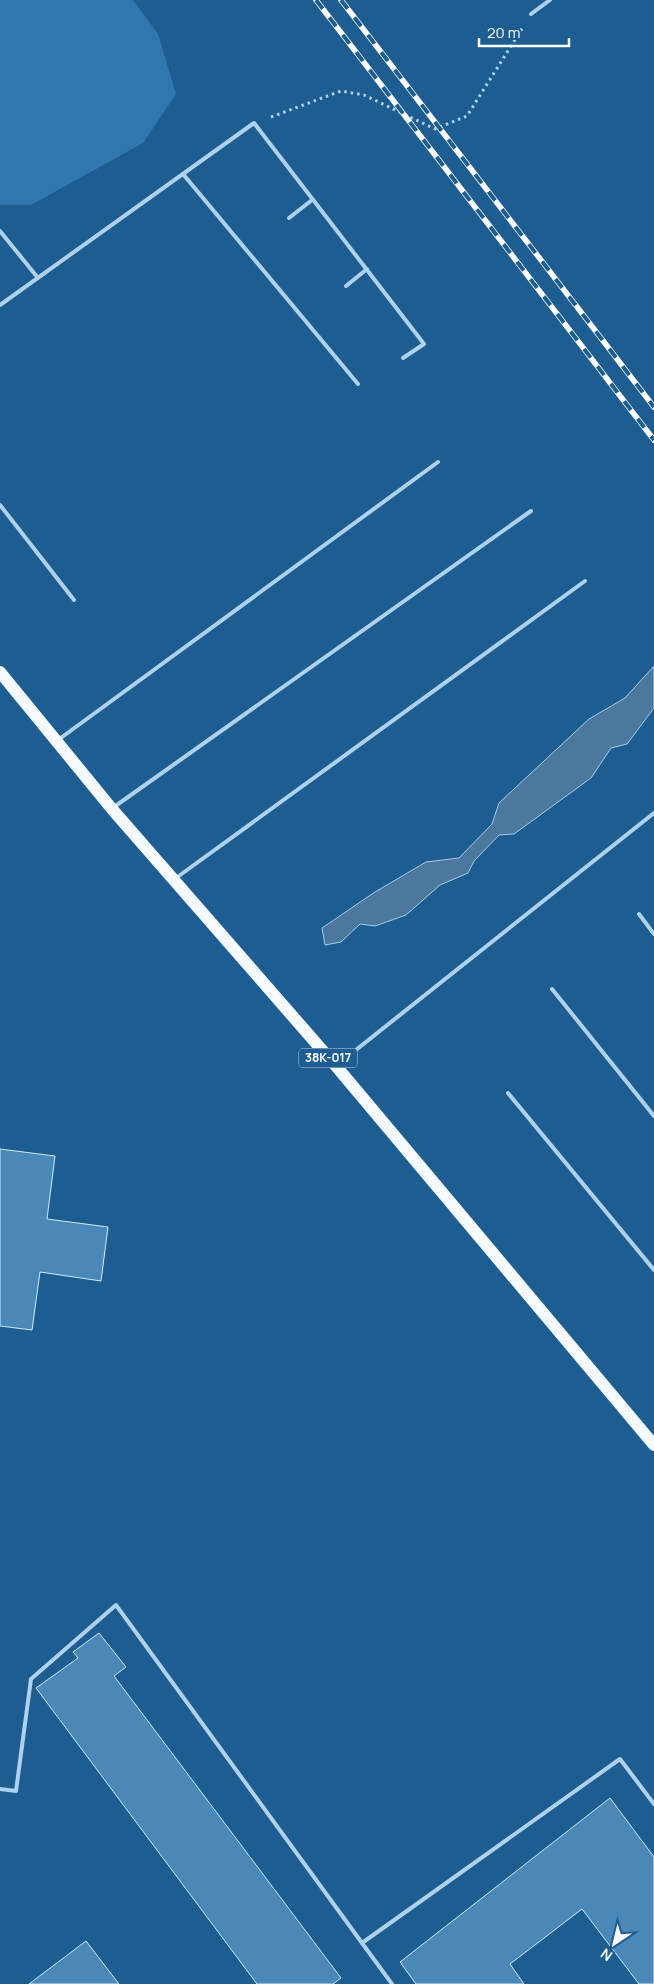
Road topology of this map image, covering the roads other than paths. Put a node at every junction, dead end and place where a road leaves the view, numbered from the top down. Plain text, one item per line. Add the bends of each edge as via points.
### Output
1 (550, 0) edge
2 (531, 14) road end
3 (183, 174) junction
4 (312, 200) junction
5 (289, 218) dead end
6 (0, 231) edge
7 (367, 269) junction
8 (38, 278) junction
9 (346, 286) dead end
10 (0, 305) edge
11 (403, 358) dead end
12 (358, 384) dead end
13 (438, 462) dead end
14 (0, 505) edge
15 (532, 511) dead end
16 (585, 581) dead end
17 (74, 600) dead end
18 (0, 672) edge
19 (57, 741) junction
20 (112, 809) junction
21 (654, 813) edge
22 (174, 880) junction
23 (639, 914) dead end
24 (654, 934) edge
25 (552, 989) dead end
26 (336, 1066) junction
27 (508, 1093) dead end
28 (654, 1116) edge
29 (654, 1270) edge
30 (654, 1445) edge
31 (0, 1789) edge
32 (654, 1804) edge
33 (362, 1943) junction
34 (392, 1984) edge

1 - 2 lane
3 - 4 lane via 254,123
3 - 8 lane
3 - 12 lane
4 - 5 lane
4 - 7 lane
6 - 8 lane
7 - 9 lane
7 - 11 lane via 424,344
8 - 10 lane
13 - 19 lane
14 - 17 lane
15 - 20 lane
16 - 22 lane
18 - 19 main road, 38К-017
19 - 20 main road, 38К-017
20 - 22 main road, 38К-017
21 - 26 lane
22 - 26 main road, 38К-017
23 - 24 lane
25 - 28 lane
26 - 30 main road, 38К-017
27 - 29 lane
31 - 33 lane via 16,1791 31,1679 116,1605
32 - 33 lane via 620,1759
33 - 34 lane

